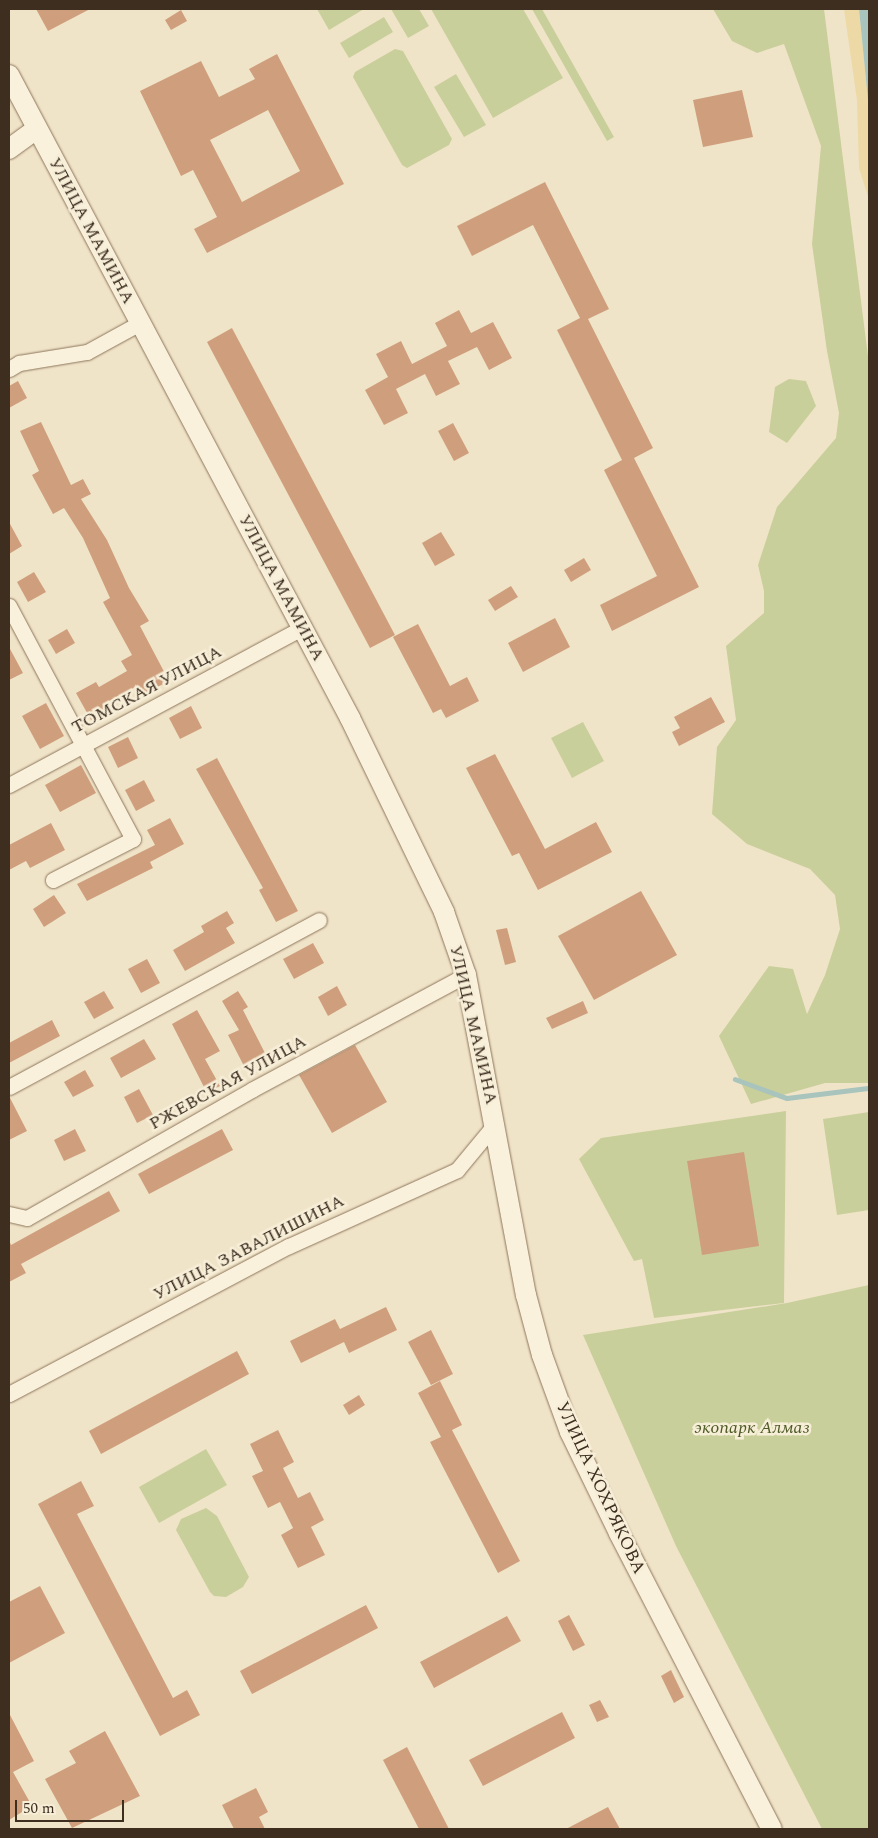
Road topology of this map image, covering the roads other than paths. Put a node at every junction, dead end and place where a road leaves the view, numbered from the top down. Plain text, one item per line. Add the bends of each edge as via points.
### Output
1 (9, 75) edge
2 (37, 129) junction
3 (9, 149) edge
4 (140, 323) junction
5 (9, 369) edge
6 (9, 606) edge
7 (302, 628) junction
8 (83, 745) junction
9 (9, 785) edge
10 (53, 880) dead end
11 (319, 920) dead end
12 (466, 975) junction
13 (9, 1087) edge
14 (495, 1124) junction
15 (9, 1214) edge
16 (9, 1394) edge
17 (772, 1829) edge

1 - 2 main road, УЛИЦА МАМИНА
2 - 3 main road
2 - 4 main road, УЛИЦА МАМИНА
4 - 5 street via 87,352 19,363
4 - 7 main road, УЛИЦА МАМИНА
6 - 8 street
7 - 8 street, ТОМСКАЯ УЛИЦА
7 - 12 main road, УЛИЦА МАМИНА via 412,842 455,941
8 - 9 street, ТОМСКАЯ УЛИЦА
8 - 10 street via 133,839
11 - 13 street
12 - 14 main road, УЛИЦА МАМИНА
12 - 15 street, РЖЕВСКАЯ УЛИЦА via 254,1089 27,1218
14 - 16 street, УЛИЦА ЗАВАЛИШИНА via 456,1170 289,1246
14 - 17 main road, УЛИЦА ХОХРЯКОВА via 526,1295 570,1432

